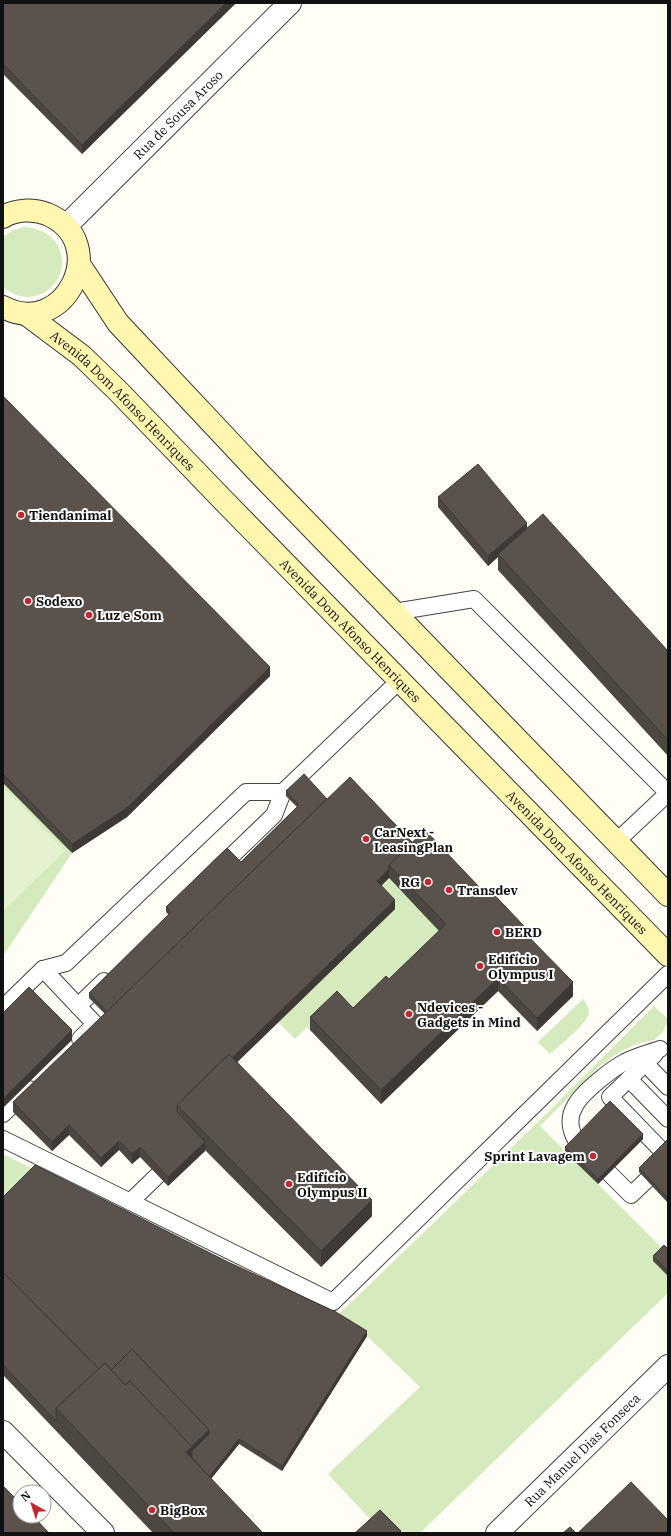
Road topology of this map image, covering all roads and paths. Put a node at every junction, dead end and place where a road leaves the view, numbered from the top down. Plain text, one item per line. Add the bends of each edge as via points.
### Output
1 (290, 3) edge
2 (3, 199) edge
3 (26, 210) junction
4 (3, 217) edge
5 (66, 226) junction
6 (79, 264) junction
7 (3, 307) edge
8 (26, 314) junction
9 (394, 612) junction
10 (400, 680) junction
11 (283, 792) junction
12 (668, 793) edge
13 (616, 842) junction
14 (206, 880) edge
15 (668, 895) edge
16 (668, 955) edge
17 (117, 968) edge
18 (43, 969) junction
19 (668, 974) edge
20 (78, 1006) junction
21 (3, 1008) edge
22 (664, 1045) edge
23 (68, 1050) edge
24 (645, 1063) junction
25 (41, 1077) edge
26 (629, 1079) junction
27 (668, 1087) edge
28 (3, 1114) edge
29 (668, 1119) edge
30 (3, 1139) edge
31 (668, 1157) edge
32 (158, 1175) edge
33 (668, 1188) edge
34 (130, 1202) junction
35 (668, 1366) edge
36 (3, 1432) edge
37 (103, 1533) edge
38 (497, 1533) edge

1 - 5 street, Rua de Sousa Aroso
2 - 3 main road
3 - 4 main road
3 - 5 main road via 41,212
5 - 6 main road, Avenida Dom Afonso Henriques via 77,248
6 - 8 main road, Avenida Dom Afonso Henriques via 76,279 68,294 56,305 42,312
6 - 9 main road, Avenida Dom Afonso Henriques via 118,323 240,454
7 - 8 main road, Avenida Dom Afonso Henriques
8 - 10 main road, Avenida Dom Afonso Henriques via 82,356 119,392
9 - 12 lane via 474,599
9 - 13 main road, Avenida Dom Afonso Henriques
10 - 11 lane
10 - 16 main road, Avenida Dom Afonso Henriques
11 - 14 lane via 274,815
11 - 18 lane via 246,792 66,963
12 - 13 lane
13 - 15 main road, Avenida Dom Afonso Henriques
17 - 20 lane
18 - 20 lane
18 - 21 lane
19 - 34 lane via 333,1302
20 - 23 lane via 95,1024
22 - 24 lane
22 - 33 lane via 626,1061 610,1071 574,1106 570,1122 571,1132 576,1140 631,1195 654,1173
24 - 26 lane
24 - 27 lane
25 - 28 lane
26 - 29 lane
26 - 31 lane via 610,1097
30 - 34 lane
32 - 34 lane
35 - 38 street, Rua Manuel Dias Fonseca
36 - 37 street

